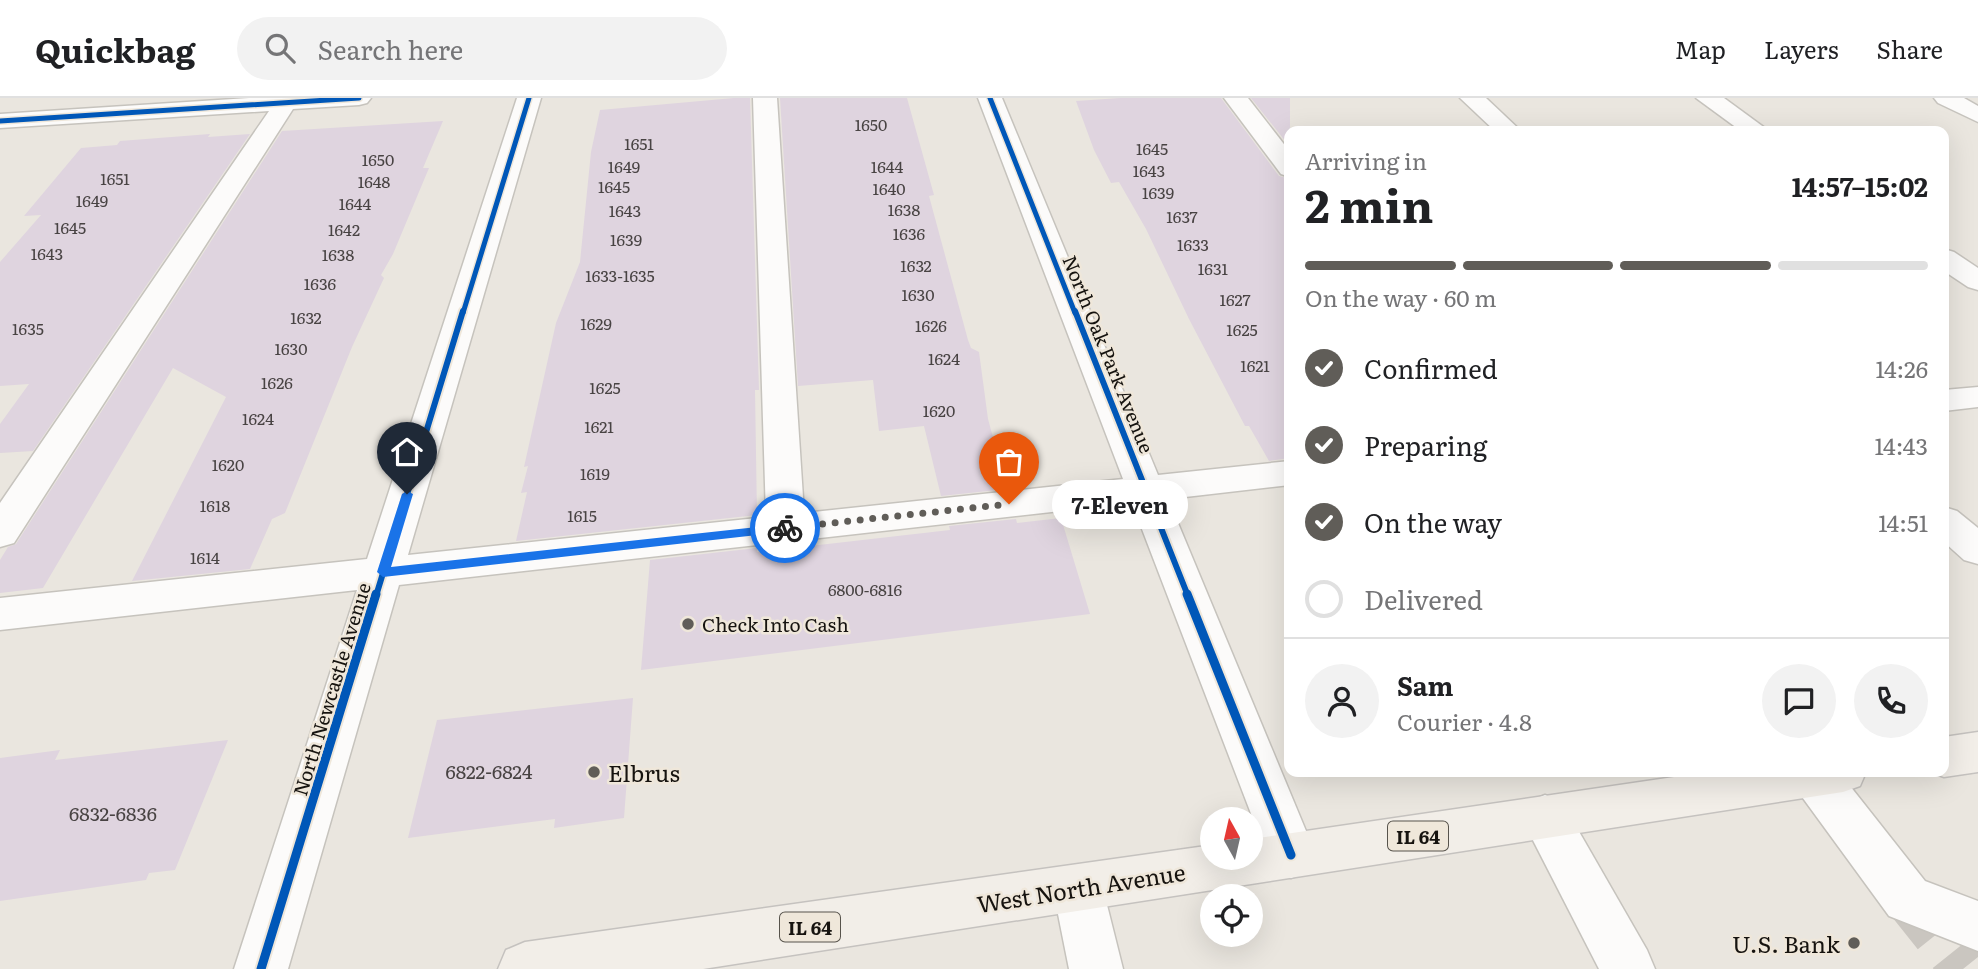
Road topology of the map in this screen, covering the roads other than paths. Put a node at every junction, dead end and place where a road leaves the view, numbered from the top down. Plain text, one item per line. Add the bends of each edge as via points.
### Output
1 (52, 98) edge
2 (359, 98) edge
3 (529, 98) edge
4 (765, 98) edge
5 (990, 98) edge
6 (1236, 98) edge
7 (1472, 98) edge
8 (1708, 98) edge
9 (1946, 98) edge
10 (288, 100) edge
11 (1978, 115) edge
12 (31, 118) junction
13 (1503, 126) edge
14 (1750, 126) edge
15 (3, 132) edge
16 (1284, 161) edge
17 (1949, 261) edge
18 (1978, 281) edge
19 (1978, 397) edge
20 (1949, 400) edge
21 (1284, 474) edge
22 (1146, 489) junction
23 (1949, 524) edge
24 (786, 528) junction
25 (0, 533) edge
26 (1978, 550) edge
27 (383, 572) junction
28 (0, 614) edge
29 (1978, 752) edge
30 (1949, 756) edge
31 (1809, 777) edge
32 (1831, 777) edge
33 (1545, 817) junction
34 (1292, 855) junction
35 (1078, 889) junction
36 (1978, 926) edge
37 (724, 954) edge
38 (261, 969) edge
39 (525, 969) edge
40 (1096, 969) edge
41 (1628, 969) edge

1 - 12 street
2 - 10 street
3 - 27 street, North Newcastle Avenue
4 - 24 street
5 - 22 street, North Oak Park Avenue
6 - 16 street
7 - 13 street
8 - 14 street
9 - 11 street
10 - 12 street
10 - 25 street
12 - 15 street
17 - 18 street
19 - 20 street
21 - 22 street
22 - 24 street
22 - 34 street, North Oak Park Avenue
23 - 26 street
24 - 27 street
27 - 28 street
27 - 38 street, North Newcastle Avenue
29 - 30 main road
31 - 33 main road, West North Avenue / IL 64
32 - 36 street via 1908,899
33 - 34 main road, West North Avenue / IL 64
33 - 41 street
34 - 35 main road, West North Avenue / IL 64
35 - 37 main road, West North Avenue / IL 64
35 - 40 street
37 - 39 main road, West North Avenue / IL 64

